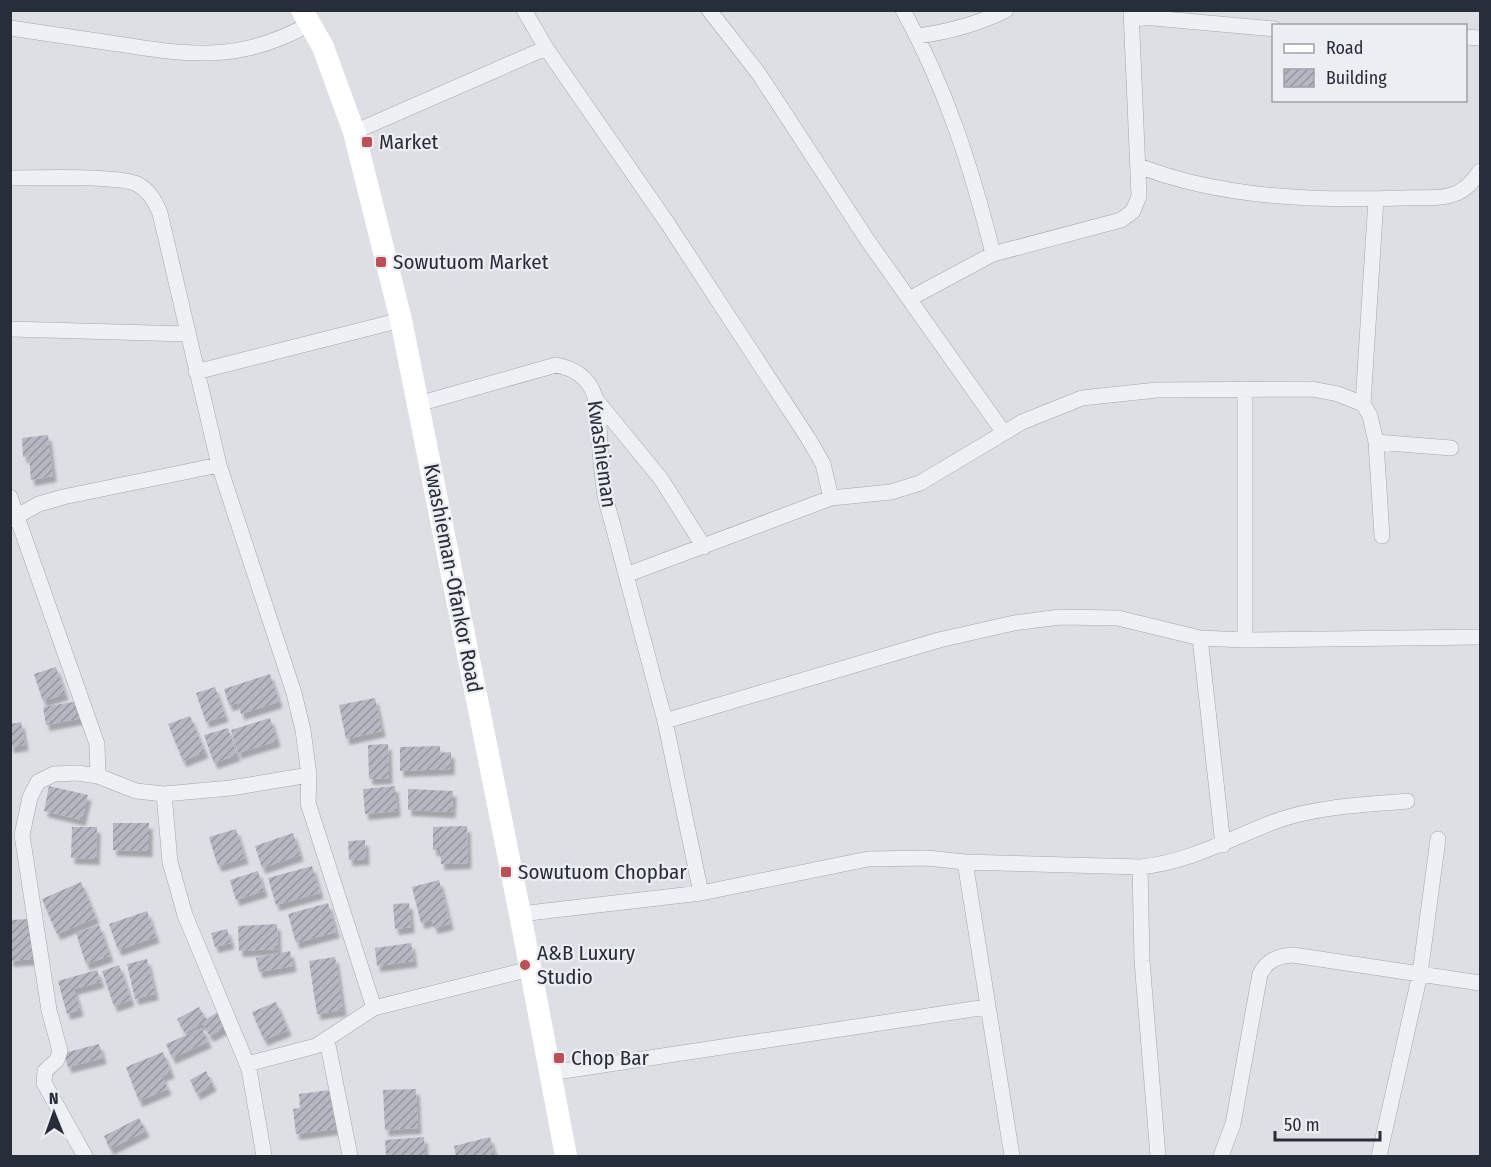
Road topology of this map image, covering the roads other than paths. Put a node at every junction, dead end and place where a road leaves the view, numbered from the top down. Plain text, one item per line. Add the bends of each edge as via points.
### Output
1 (524, 10) edge
2 (709, 10) edge
3 (903, 10) edge
4 (1006, 10) edge
5 (1131, 13) edge
6 (306, 17) edge
7 (10, 28) edge
8 (1272, 29) edge
9 (917, 36) junction
10 (546, 48) junction
11 (354, 132) junction
12 (1139, 166) junction
13 (1480, 171) edge
14 (10, 178) edge
15 (1376, 199) junction
16 (993, 254) junction
17 (909, 299) junction
18 (401, 320) junction
19 (10, 329) edge
20 (188, 334) junction
21 (196, 372) junction
22 (1245, 388) junction
23 (598, 402) junction
24 (418, 404) junction
25 (1363, 404) junction
26 (1004, 433) junction
27 (1376, 442) junction
28 (1451, 448) dead end
29 (219, 465) junction
30 (10, 497) edge
31 (831, 498) junction
32 (13, 517) edge
33 (1382, 536) dead end
34 (704, 547) junction
35 (626, 575) junction
36 (1480, 637) edge
37 (1200, 639) junction
38 (1245, 640) junction
39 (665, 721) junction
40 (309, 775) junction
41 (98, 776) junction
42 (164, 794) junction
43 (1407, 801) dead end
44 (16, 835) edge
45 (1438, 839) dead end
46 (1223, 845) junction
47 (965, 862) junction
48 (1140, 867) junction
49 (701, 893) junction
50 (520, 914) junction
51 (530, 969) junction
52 (1420, 974) junction
53 (1480, 983) edge
54 (987, 1007) junction
55 (374, 1008) junction
56 (327, 1040) junction
57 (247, 1064) junction
58 (550, 1073) junction
59 (85, 1156) edge
60 (264, 1156) edge
61 (350, 1156) edge
62 (566, 1156) edge
63 (1012, 1156) edge
64 (1158, 1156) edge
65 (1221, 1156) edge
66 (1379, 1156) edge

1 - 10 street
2 - 17 street via 759,74
3 - 9 street
4 - 9 street via 988,19
5 - 8 street
5 - 12 street
6 - 7 street via 285,38 256,47 195,55
6 - 11 main road, Kwashieman-Ofankor Road via 336,79
9 - 16 street via 958,130
10 - 11 street
10 - 31 street via 668,224 808,438 823,464
11 - 18 main road, Kwashieman-Ofankor Road
12 - 15 street via 1172,178 1230,190
12 - 16 street via 1139,196 1128,216
13 - 15 street via 1472,183 1457,193
14 - 20 street via 116,180 135,183 146,190 159,213
15 - 25 street
16 - 17 street
17 - 26 street
18 - 21 street
18 - 24 main road, Kwashieman-Ofankor Road
19 - 20 street
20 - 21 street
21 - 29 street
22 - 25 street via 1312,389
22 - 26 street via 1157,390 1082,398 1050,409
22 - 38 street
23 - 24 street, Kwashieman via 579,372 556,365
23 - 34 street via 661,479
23 - 35 street, Kwashieman via 605,496
24 - 50 main road, Kwashieman-Ofankor Road
25 - 27 street
26 - 31 street via 920,483 891,492
27 - 28 street
27 - 33 street
29 - 32 street via 63,497
29 - 40 street via 294,693
30 - 32 street
31 - 34 street
32 - 41 street via 97,744
34 - 35 street
35 - 39 street, Kwashieman
36 - 38 street
37 - 38 street
37 - 39 street via 1140,622 1095,616 1014,623 939,640
37 - 46 street
39 - 49 street, Kwashieman
40 - 42 street
40 - 55 street via 308,803 316,836
41 - 42 street via 136,791
41 - 44 street via 62,773 38,782
42 - 57 street via 170,862 186,915
43 - 46 street via 1325,808 1280,820
44 - 59 street via 60,1051 45,1071 44,1083
45 - 52 street
46 - 48 street via 1187,859
47 - 48 street
47 - 49 street via 868,859
47 - 54 street
48 - 64 street via 1143,982
49 - 50 street
50 - 51 main road, Kwashieman-Ofankor Road
51 - 55 street
51 - 58 main road, Kwashieman-Ofankor Road
52 - 53 street
52 - 65 street via 1293,955 1270,961 1260,974 1233,1124
52 - 66 street
54 - 58 street
54 - 63 street
55 - 56 street
56 - 57 street via 303,1051
56 - 61 street
57 - 60 street
58 - 62 main road, Kwashieman-Ofankor Road

